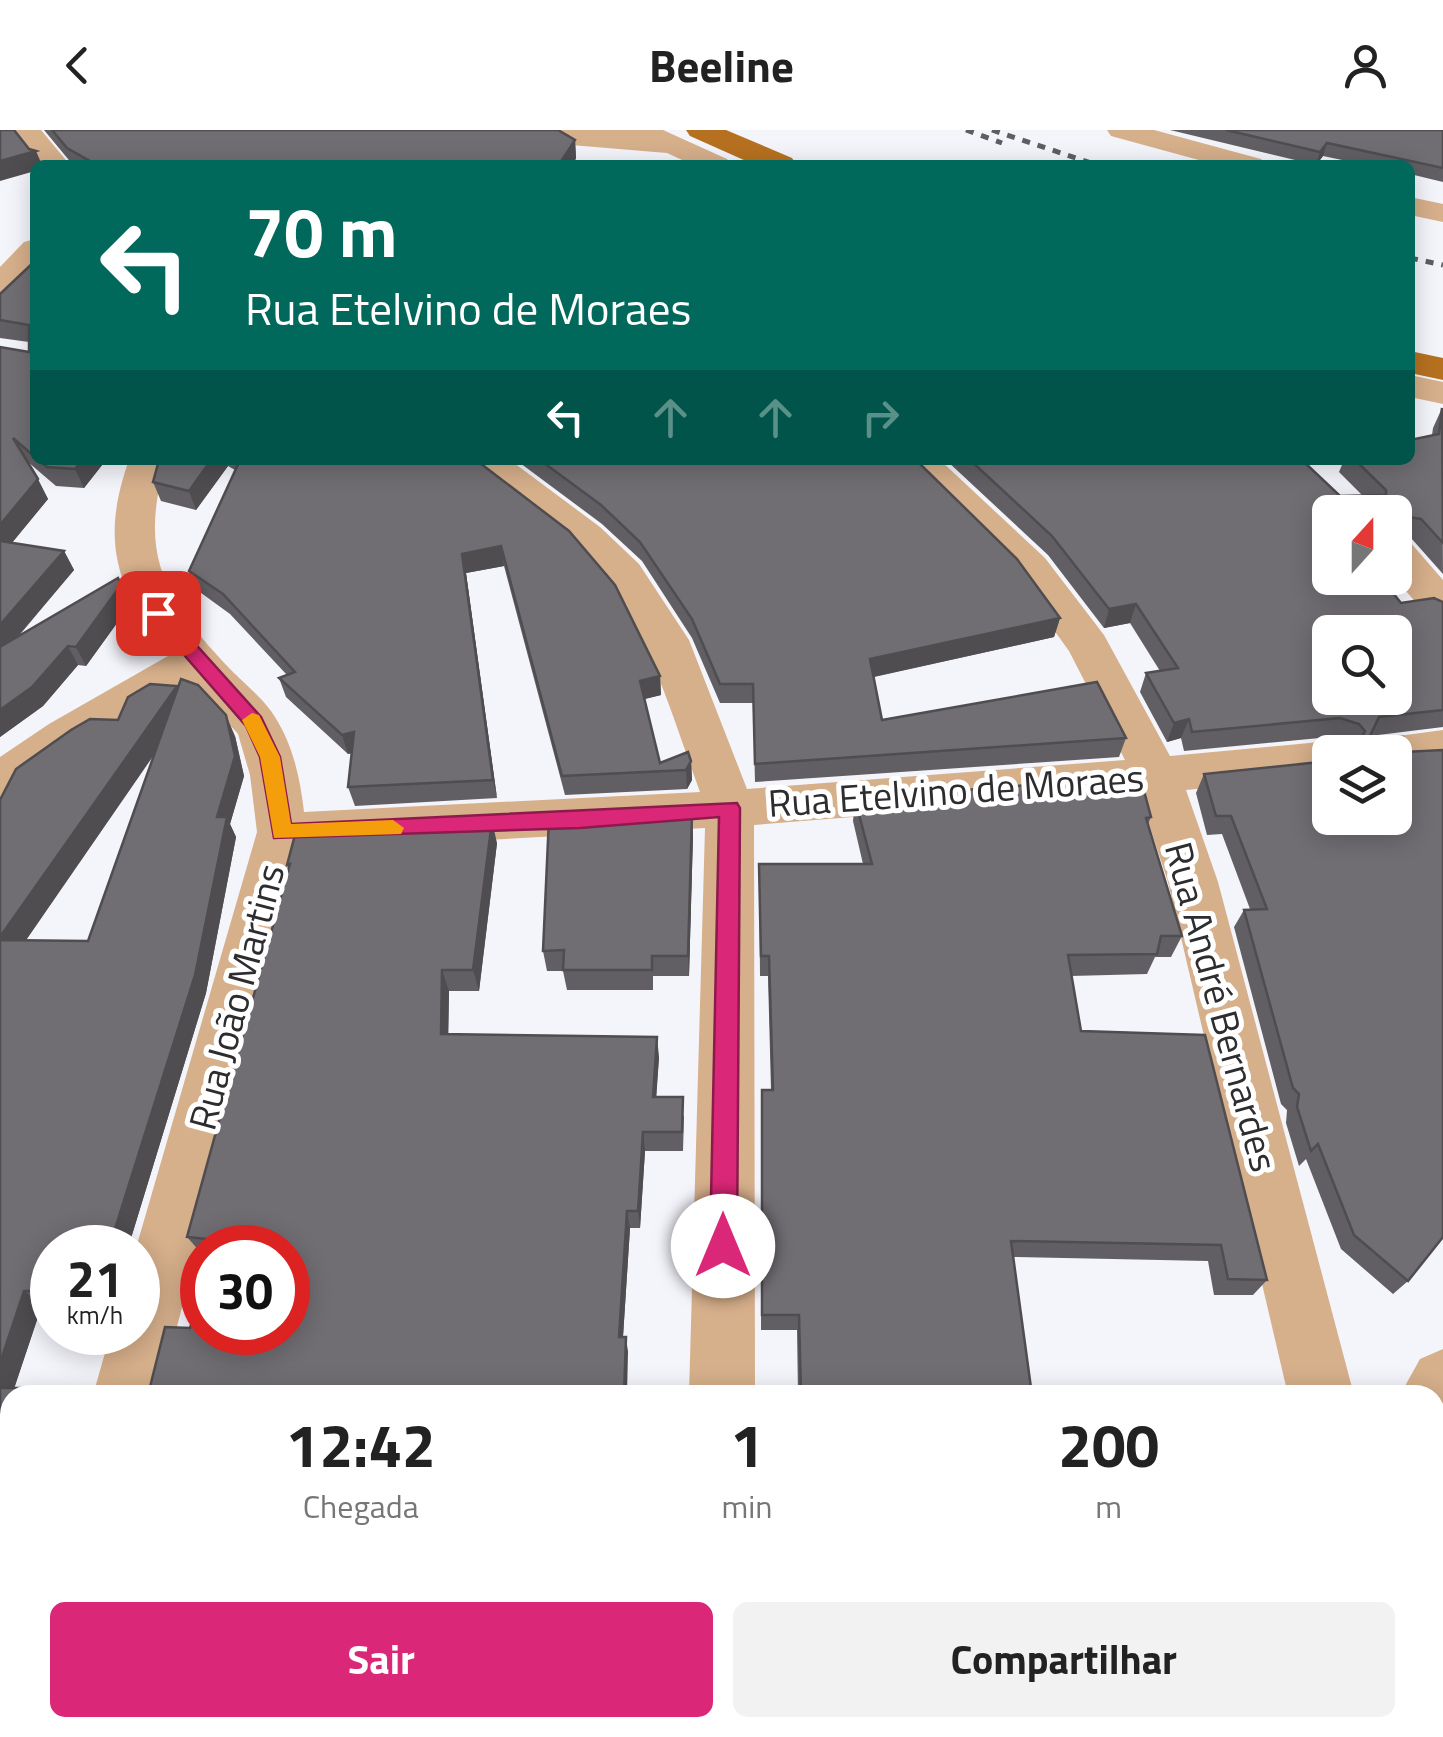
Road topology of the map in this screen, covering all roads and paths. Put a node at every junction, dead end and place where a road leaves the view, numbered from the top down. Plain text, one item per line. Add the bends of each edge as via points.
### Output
1 (26, 130) edge
2 (499, 130) edge
3 (640, 130) edge
4 (701, 130) edge
5 (1120, 130) edge
6 (672, 145) junction
7 (51, 160) edge
8 (705, 160) edge
9 (770, 160) edge
10 (1232, 160) edge
11 (1415, 207) edge
12 (1443, 213) edge
13 (30, 254) edge
14 (0, 286) edge
15 (1415, 363) edge
16 (1443, 369) edge
17 (1415, 387) edge
18 (1443, 393) edge
19 (146, 465) edge
20 (494, 465) edge
21 (923, 465) edge
22 (1412, 571) edge
23 (1443, 607) edge
24 (196, 660) junction
25 (1443, 747) edge
26 (1412, 750) edge
27 (1312, 760) edge
28 (1157, 776) junction
29 (0, 781) edge
30 (730, 808) junction
31 (282, 832) junction
32 (129, 1385) edge
33 (722, 1385) edge
34 (1318, 1385) edge

1 - 7 street
2 - 6 street
3 - 6 street
4 - 9 main road
5 - 10 street
6 - 8 street
11 - 12 street
13 - 14 street
15 - 16 main road
17 - 18 street
19 - 24 street, Rua João Martins via 130,522 136,569 158,613
20 - 30 street via 624,573 667,640
21 - 28 street, Rua André Bernardes via 1030,567 1088,646
22 - 23 street
24 - 29 street
24 - 31 street, Rua João Martins via 254,722 270,757
25 - 26 street
27 - 28 street, Rua Etelvino de Moraes
28 - 30 street, Rua Etelvino de Moraes
28 - 34 street, Rua André Bernardes via 1192,882
30 - 31 street, Rua Etelvino de Moraes
30 - 33 street
31 - 32 street, Rua João Martins

